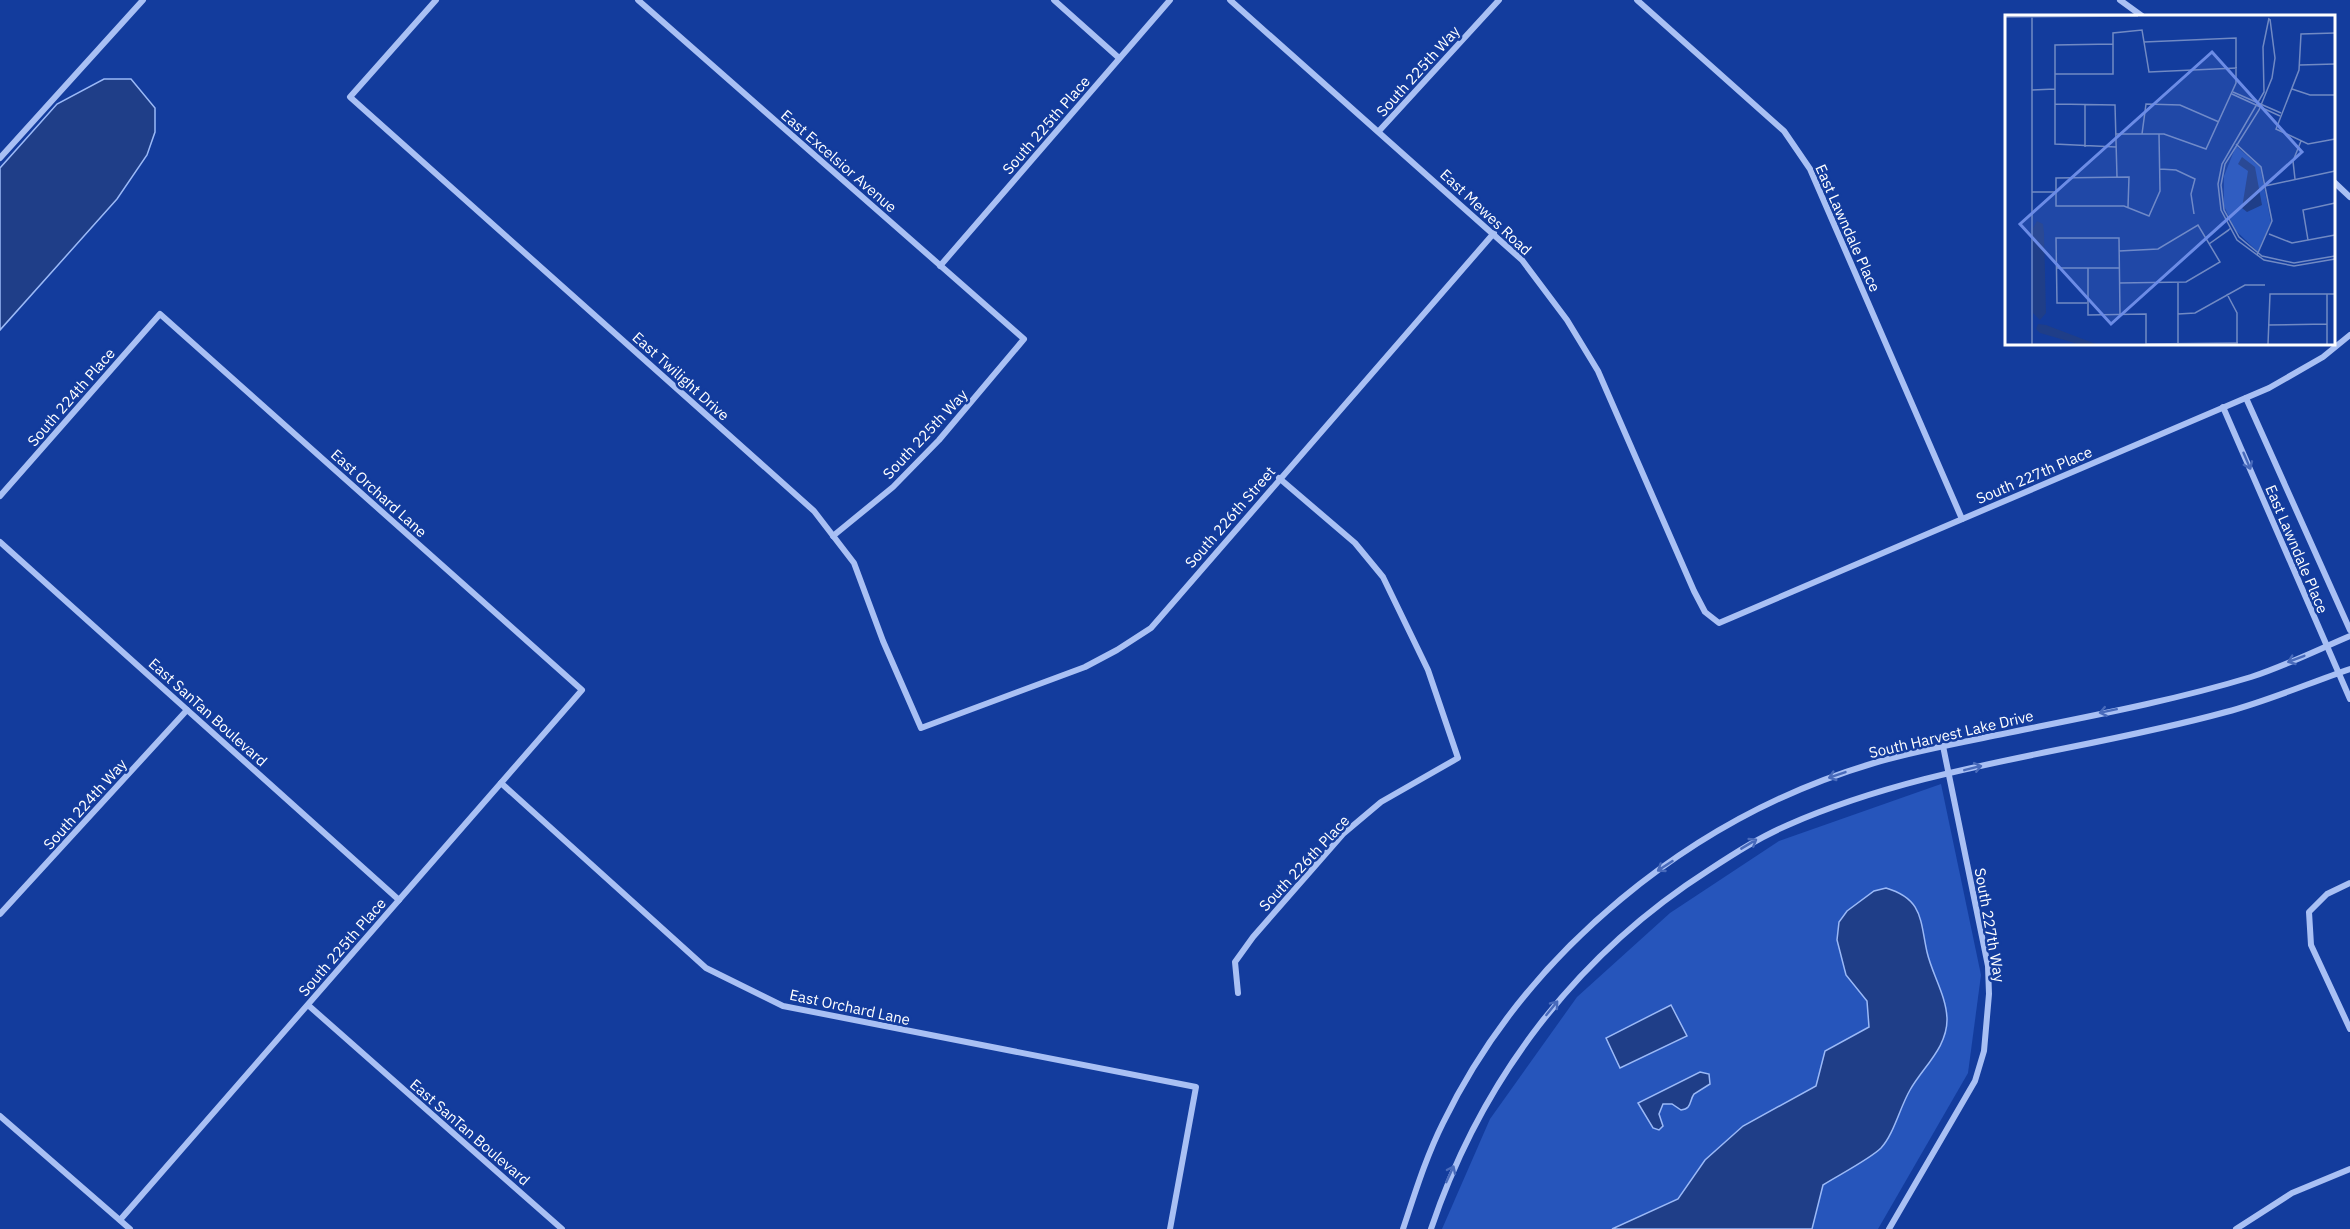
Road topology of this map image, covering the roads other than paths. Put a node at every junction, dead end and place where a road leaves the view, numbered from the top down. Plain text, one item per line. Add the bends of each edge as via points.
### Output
1 (143, 0) edge
2 (436, 0) edge
3 (638, 0) edge
4 (1054, 0) edge
5 (1170, 0) edge
6 (1230, 0) edge
7 (1498, 0) edge
8 (1637, 0) edge
9 (2120, 0) edge
10 (2141, 15) edge
11 (1119, 58) junction
12 (1379, 131) junction
13 (0, 158) edge
14 (2335, 183) edge
15 (2350, 197) edge
16 (1494, 233) junction
17 (940, 266) junction
18 (160, 314) joint
19 (2350, 335) edge
20 (1024, 339) joint
21 (2246, 398) junction
22 (2223, 407) junction
23 (1279, 478) junction
24 (0, 496) edge
25 (1962, 519) junction
26 (833, 536) junction
27 (0, 542) edge
28 (1719, 623) joint
29 (2350, 630) edge
30 (2350, 636) edge
31 (2326, 646) junction
32 (2350, 669) edge
33 (2338, 673) junction
34 (582, 690) joint
35 (2350, 699) edge
36 (187, 710) junction
37 (921, 728) joint
38 (1943, 746) junction
39 (1949, 774) junction
40 (501, 783) junction
41 (2350, 883) edge
42 (399, 900) junction
43 (0, 914) edge
44 (1238, 993) dead end
45 (308, 1005) junction
46 (2350, 1029) edge
47 (0, 1116) edge
48 (2350, 1169) edge
49 (120, 1220) junction
50 (130, 1229) edge
51 (562, 1229) edge
52 (1170, 1229) edge
53 (1403, 1229) edge
54 (1431, 1229) edge
55 (1890, 1229) edge
56 (2236, 1229) edge

1 - 13 street
2 - 26 street, East Twilight Drive via 350,97 814,511
3 - 17 street, East Excelsior Avenue
4 - 11 street
5 - 11 street, South 225th Place
6 - 12 street, East Mewes Road
7 - 12 street, South 225th Way
8 - 25 street, East Lawndale Place via 1784,131 1810,169
9 - 10 street
11 - 17 street, South 225th Place
12 - 16 street, East Mewes Road
14 - 15 street
16 - 23 street, South 226th Street
16 - 28 street, East Mewes Road via 1522,260 1568,320 1598,371 1694,591 1705,612
17 - 20 street, East Excelsior Avenue
18 - 24 street, South 224th Place
18 - 34 street, East Orchard Lane
19 - 21 street, South 227th Place via 2323,357
20 - 26 street, South 225th Way via 939,440 893,487
21 - 22 street, South 227th Place
21 - 29 street, East Lawndale Place
22 - 25 street, South 227th Place
22 -> 31 street, East Lawndale Place
23 - 37 street, South 226th Street via 1151,628 1085,667
23 - 44 street, South 226th Place via 1356,543 1383,577 1428,670 1458,758 1382,802 1342,834 1235,962
25 - 28 street, South 227th Place
26 - 37 street, East Twilight Drive via 854,563
27 - 36 street, East SanTan Boulevard
30 - 31 street, South Harvest Lake Drive
31 - 33 street, East Lawndale Place
31 -> 38 street, South Harvest Lake Drive via 2251,676 2164,699
32 - 33 street
33 - 35 street, East Lawndale Place
39 -> 33 street via 2227,712
34 - 40 street, South 225th Place
36 - 42 street, East SanTan Boulevard
36 - 43 street, South 224th Way
38 - 39 street, South 227th Way
38 -> 53 street, South Harvest Lake Drive via 1822,780 1737,821 1647,877 1586,930 1520,1002 1467,1078 1421,1173
54 -> 39 street via 1446,1185 1489,1098 1566,991 1631,928 1687,884 1756,840 1818,813 1910,782
39 - 55 street, South 227th Way via 1988,966 1984,1051 1975,1081
40 - 42 street, South 225th Place
40 - 52 street, East Orchard Lane via 706,968 783,1006 1196,1087
41 - 46 street via 2327,894 2309,912 2311,945
42 - 45 street, South 225th Place
45 - 49 street, South 225th Place
45 - 51 street, East SanTan Boulevard
47 - 49 street
48 - 56 street via 2292,1193
49 - 50 street

